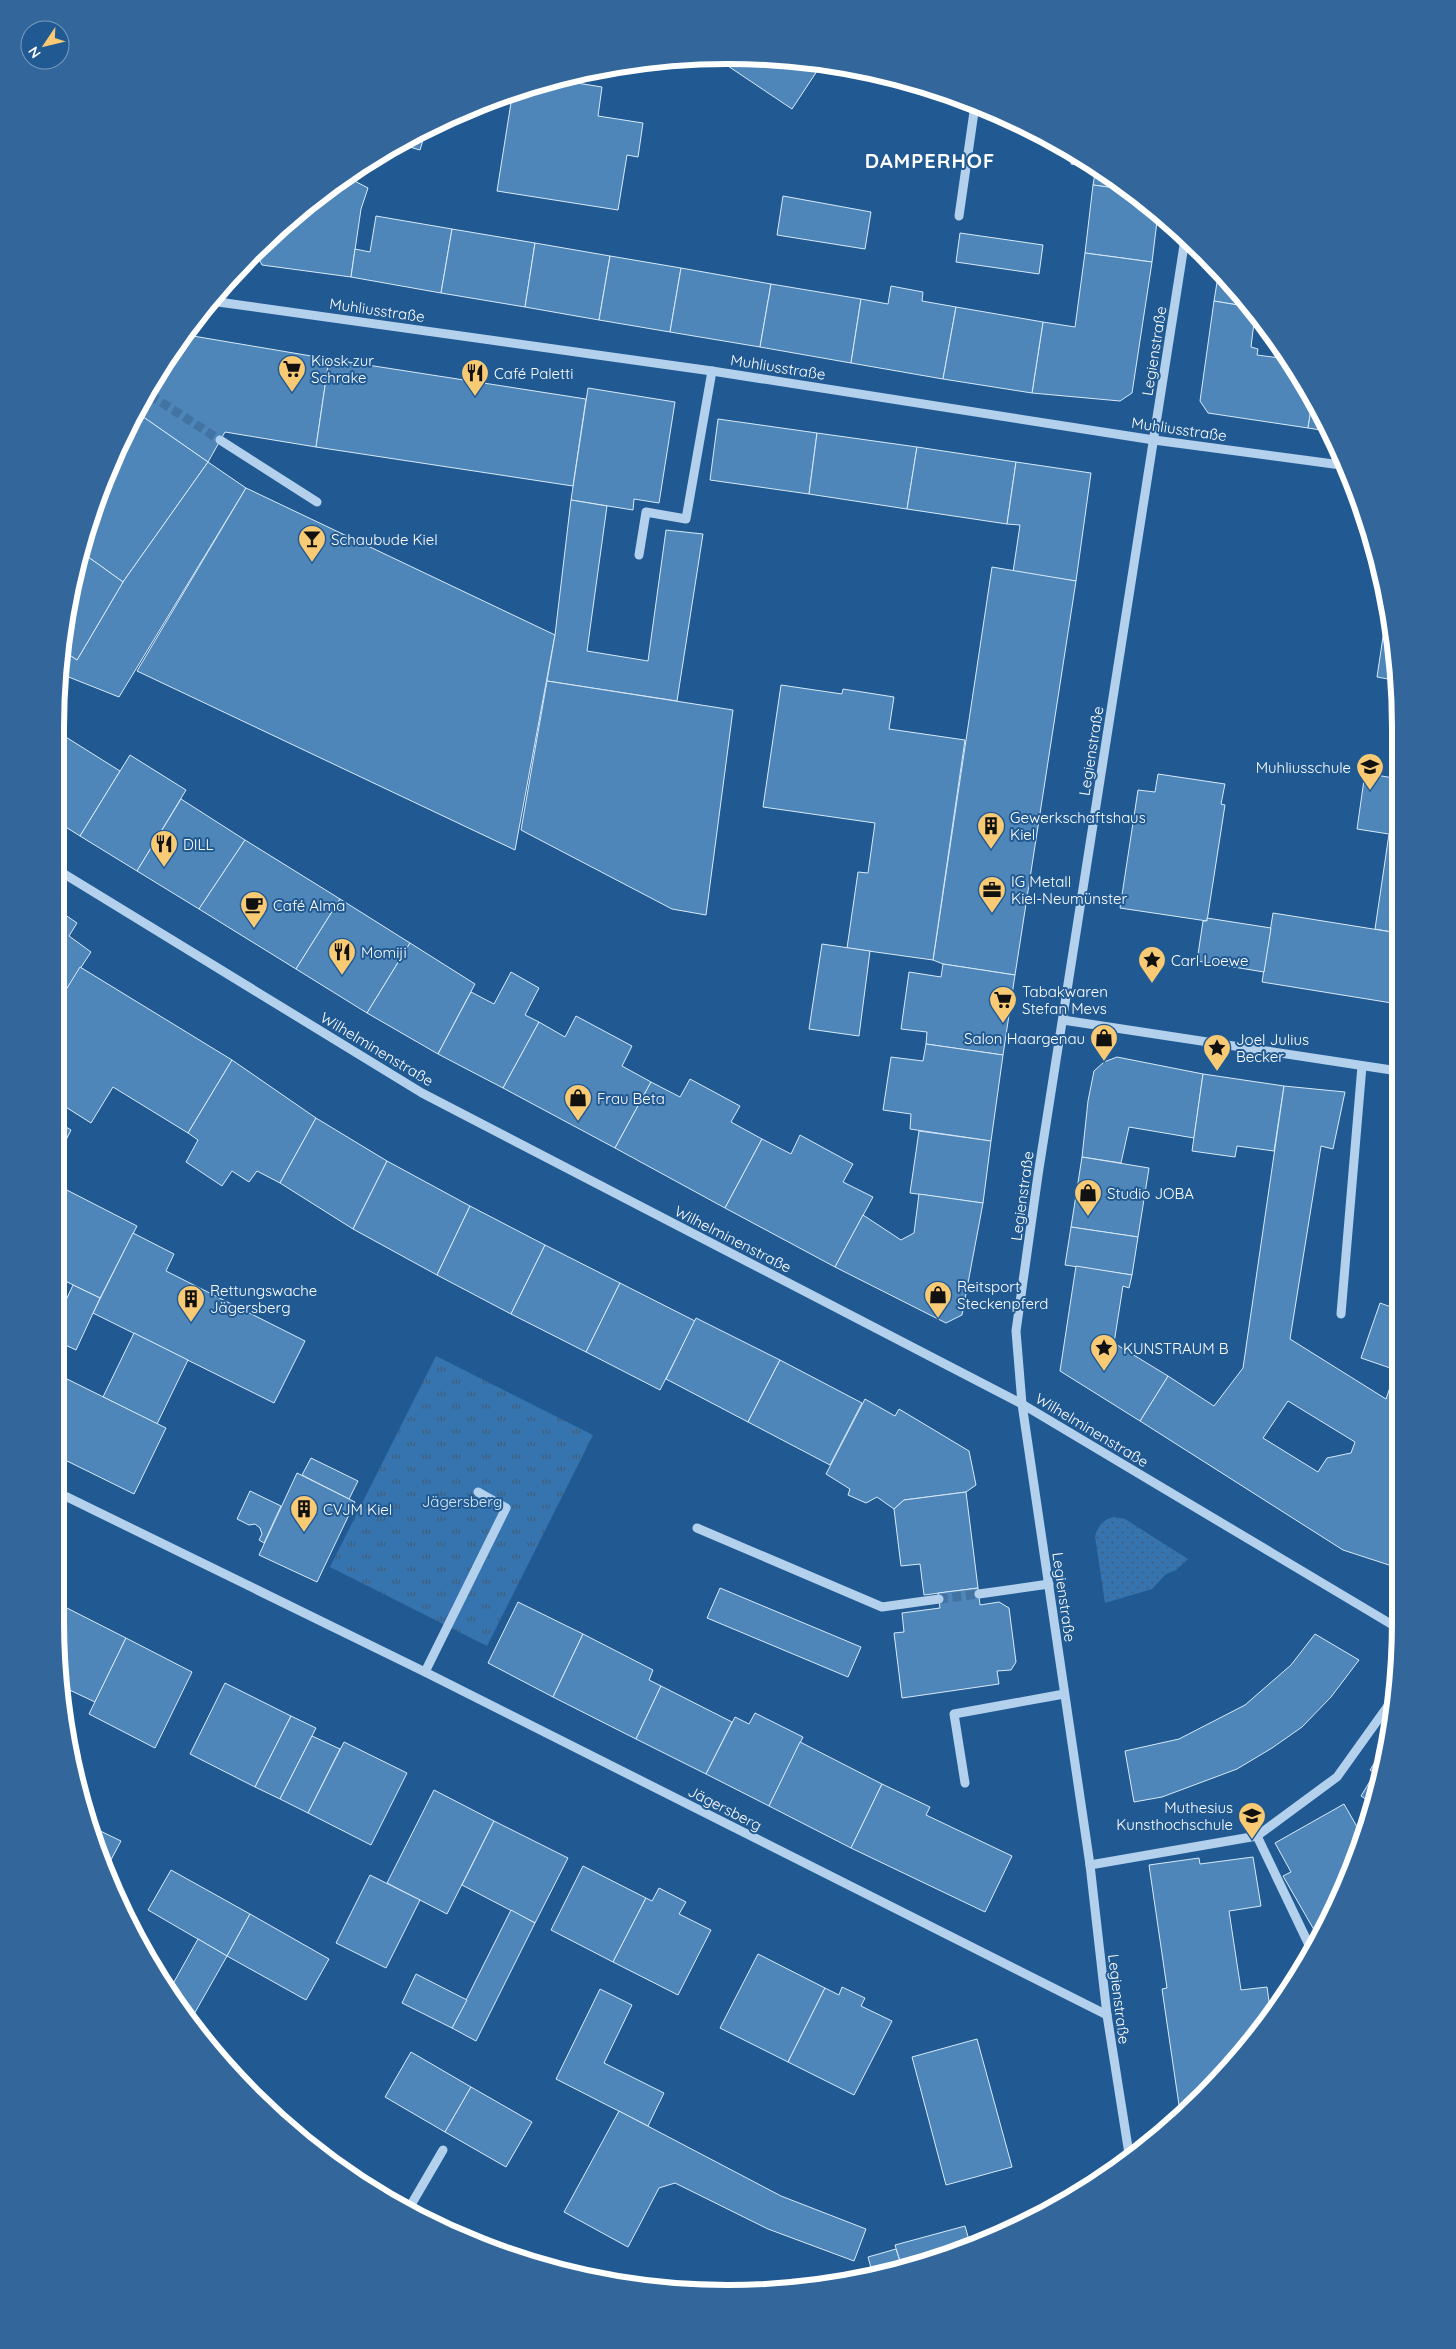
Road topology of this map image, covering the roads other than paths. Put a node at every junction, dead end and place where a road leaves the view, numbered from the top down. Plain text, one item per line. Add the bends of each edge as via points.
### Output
1 (974, 111) edge
2 (959, 216) dead end
3 (1184, 245) edge
4 (219, 302) edge
5 (712, 371) junction
6 (220, 440) tunnel mouth
7 (1154, 440) junction
8 (1338, 465) edge
9 (316, 502) dead end
10 (638, 555) dead end
11 (64, 874) edge
12 (1063, 1020) junction
13 (1362, 1066) junction
14 (1392, 1070) edge
15 (1342, 1314) dead end
16 (1022, 1404) junction
17 (478, 1492) dead end
18 (64, 1495) edge
19 (697, 1528) dead end
20 (1049, 1584) junction
21 (979, 1594) tunnel mouth
22 (939, 1599) tunnel mouth
23 (1392, 1625) edge
24 (425, 1672) junction
25 (1064, 1694) junction
26 (1387, 1707) edge
27 (965, 1784) dead end
28 (1256, 1836) junction
29 (1090, 1865) junction
30 (1308, 1943) edge
31 (1106, 2015) junction
32 (443, 2150) dead end
33 (1128, 2151) edge
34 (411, 2204) edge

1 - 2 street
3 - 7 street, Legienstraße
4 - 5 street, Muhliusstraße
5 - 7 street, Muhliusstraße
5 - 10 street via 686,519 646,512
6 - 9 street
7 - 8 street, Muhliusstraße
7 - 12 street, Legienstraße
11 - 16 street, Wilhelminenstraße via 422,1094
12 - 13 street
12 - 16 street, Legienstraße via 1016,1331
13 - 14 street
13 - 15 street
16 - 20 street, Legienstraße
16 - 23 street, Wilhelminenstraße
17 - 24 street via 506,1508
18 - 24 street, Jägersberg
19 - 22 street via 882,1607
20 - 21 street
20 - 25 street, Legienstraße
24 - 31 street, Jägersberg
25 - 27 street via 954,1714
25 - 29 street, Legienstraße
26 - 28 street via 1337,1777
28 - 29 street
28 - 30 street
29 - 31 street, Legienstraße
31 - 33 street, Legienstraße
32 - 34 street

